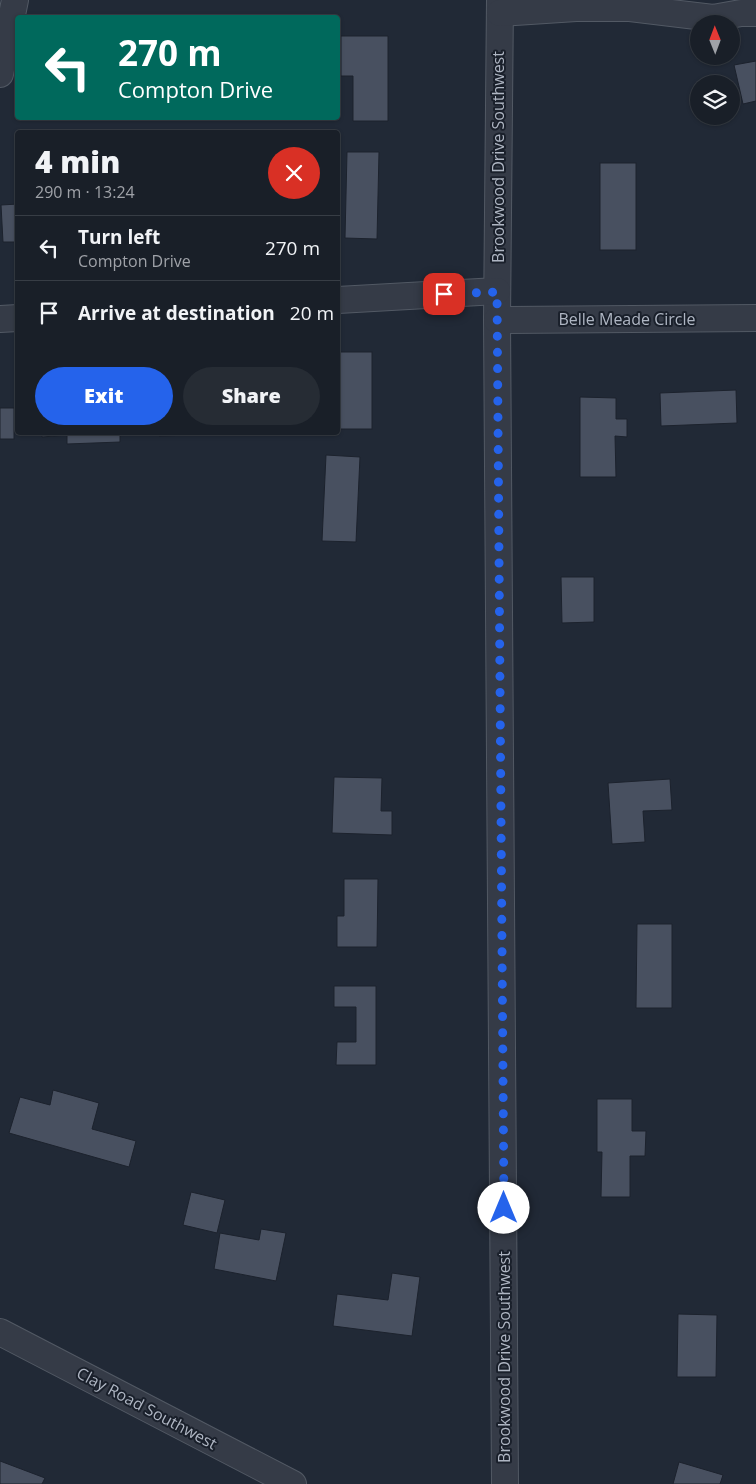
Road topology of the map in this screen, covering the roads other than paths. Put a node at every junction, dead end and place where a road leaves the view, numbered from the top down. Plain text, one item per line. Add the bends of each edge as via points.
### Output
1 (15, 0) edge
2 (500, 7) edge
3 (756, 13) edge
4 (0, 74) edge
5 (497, 292) junction
6 (340, 300) edge
7 (15, 318) edge
8 (756, 318) edge
9 (0, 319) edge
10 (497, 320) junction
11 (0, 1332) edge
12 (293, 1484) edge
13 (505, 1484) edge

1 - 4 street
2 - 3 street via 630,8 713,18
2 - 5 street, Brookwood Drive Southwest
5 - 6 street
5 - 10 street, Brookwood Drive Southwest
7 - 9 street
8 - 10 street, Belle Meade Circle
10 - 13 street, Brookwood Drive Southwest
11 - 12 street, Clay Road Southwest

